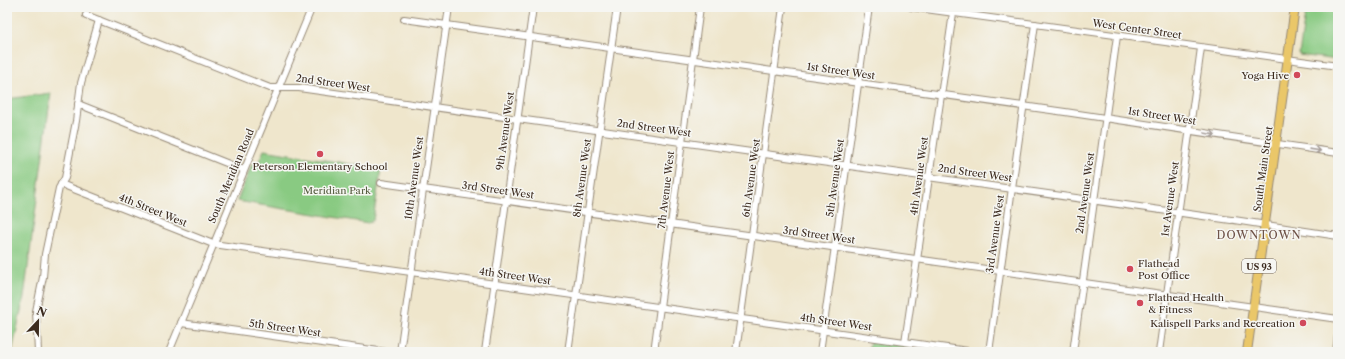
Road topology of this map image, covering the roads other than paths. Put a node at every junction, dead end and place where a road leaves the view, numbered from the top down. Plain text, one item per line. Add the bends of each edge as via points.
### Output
1 (312, 7) edge
2 (449, 7) edge
3 (533, 7) edge
4 (617, 7) edge
5 (700, 7) edge
6 (783, 7) edge
7 (869, 7) edge
8 (911, 7) edge
9 (1295, 7) edge
10 (953, 12) junction
11 (86, 15) dead end
12 (404, 18) dead end
13 (98, 20) junction
14 (447, 24) junction
15 (1035, 24) junction
16 (528, 36) junction
17 (1117, 36) junction
18 (611, 48) junction
19 (1201, 48) junction
20 (693, 59) junction
21 (1288, 59) junction
22 (1338, 66) edge
23 (775, 71) junction
24 (859, 83) junction
25 (279, 88) junction
26 (941, 95) junction
27 (78, 104) junction
28 (1024, 106) junction
29 (434, 108) junction
30 (1106, 118) junction
31 (517, 120) junction
32 (599, 130) junction
33 (1190, 130) junction
34 (682, 142) junction
35 (1276, 144) junction
36 (1338, 153) edge
37 (764, 154) junction
38 (847, 165) junction
39 (244, 170) junction
40 (929, 177) junction
41 (381, 183) dead end
42 (61, 184) junction
43 (1012, 188) junction
44 (423, 190) junction
45 (1094, 200) junction
46 (506, 201) junction
47 (1178, 212) junction
48 (587, 213) junction
49 (672, 225) junction
50 (1265, 225) junction
51 (753, 236) junction
52 (1338, 236) edge
53 (213, 244) junction
54 (835, 248) junction
55 (917, 260) junction
56 (1000, 271) junction
57 (411, 272) junction
58 (494, 283) junction
59 (1083, 283) junction
60 (576, 295) junction
61 (1167, 295) junction
62 (660, 307) junction
63 (1253, 307) junction
64 (741, 318) junction
65 (1338, 319) edge
66 (181, 323) junction
67 (823, 330) junction
68 (1338, 335) edge
69 (905, 342) junction
70 (38, 352) edge
71 (168, 352) edge
72 (386, 352) edge
73 (400, 352) edge
74 (485, 352) edge
75 (568, 352) edge
76 (654, 352) edge
77 (736, 352) edge
78 (820, 352) edge
79 (976, 352) edge
80 (989, 352) edge
81 (1073, 352) edge
82 (1159, 352) edge
83 (1247, 352) edge
84 (1336, 352) edge

1 - 25 street, South Meridian Road
2 - 14 street, 10th Avenue West
3 - 16 street, 9th Avenue West
4 - 18 street, 8th Avenue West
5 - 20 street, 7th Avenue West
6 - 23 street, 6th Avenue West
7 - 24 street, 5th Avenue West
8 - 10 street, West Center Street
9 - 21 main road, US 93
10 - 15 street, West Center Street
10 - 26 street, 4th Avenue West
11 - 13 street, 2nd Street West
12 - 14 street, 1st Street West
13 - 25 street, 2nd Street West via 270,88
13 - 27 street
14 - 16 street, 1st Street West
14 - 29 street, 10th Avenue West
15 - 17 street, West Center Street
15 - 28 street, 3rd Avenue West
16 - 18 street, 1st Street West
16 - 31 street, 9th Avenue West
17 - 19 street, West Center Street
17 - 30 street, 2nd Avenue West
18 - 20 street, 1st Street West
18 - 32 street, 8th Avenue West
19 - 21 street, West Center Street
19 - 33 street, 1st Avenue West
20 - 23 street, 1st Street West
20 - 34 street, 7th Avenue West
21 - 22 street, West Center Street
21 - 35 main road, South Main Street / US 93
23 - 24 street, 1st Street West
23 - 37 street, 6th Avenue West
24 - 26 street, 1st Street West
24 - 38 street, 5th Avenue West
25 - 29 street, 2nd Street West via 299,88
25 - 39 street, South Meridian Road
26 - 28 street, 1st Street West
26 - 40 street, 4th Avenue West
27 - 39 street
27 - 42 street via 65,178
28 - 30 street, 1st Street West
28 - 43 street, 3rd Avenue West
29 - 31 street, 2nd Street West
29 - 44 street, 10th Avenue West
30 - 33 street, 1st Street West
30 - 45 street, 2nd Avenue West
31 - 32 street, 2nd Street West
31 - 46 street, 9th Avenue West
32 - 34 street, 2nd Street West
32 - 48 street, 8th Avenue West
33 -> 35 street, 1st Street West
33 - 47 street, 1st Avenue West
34 - 37 street, 2nd Street West
34 - 49 street, 7th Avenue West
35 -> 36 street, 1st Street West
35 - 50 main road, South Main Street / US 93
37 - 38 street, 2nd Street West
37 - 51 street, 6th Avenue West
38 - 40 street, 2nd Street West
38 - 54 street, 5th Avenue West
39 - 53 street, South Meridian Road
40 - 43 street, 2nd Street West
40 - 55 street, 4th Avenue West
41 - 44 street, 3rd Street West
42 - 53 street, 4th Street West
42 - 70 street via 45,254 36,311
43 - 45 street, 2nd Street West
43 - 56 street, 3rd Avenue West
44 - 46 street, 3rd Street West
44 - 57 street, 10th Avenue West
45 - 47 street, 2nd Street West
45 - 59 street, 2nd Avenue West
46 - 48 street, 3rd Street West
46 - 58 street, 9th Avenue West
47 - 50 street, 2nd Street West
47 - 61 street, 1st Avenue West
48 - 49 street, 3rd Street West
48 - 60 street, 8th Avenue West
49 - 51 street, 3rd Street West
49 - 62 street, 7th Avenue West
50 - 52 street, 2nd Street West
50 - 63 main road, South Main Street / US 93
51 - 54 street, 3rd Street West
51 - 64 street, 6th Avenue West
53 - 57 street, 4th Street West
53 - 66 street, South Meridian Road
54 - 55 street, 3rd Street West
54 - 67 street, 5th Avenue West
55 - 56 street, 3rd Street West
55 - 69 street, 4th Avenue West
56 - 59 street, 3rd Street West
56 - 80 street, 3rd Avenue West
57 - 58 street, 4th Street West
57 - 73 street, 10th Avenue West
58 - 60 street, 4th Street West
58 - 74 street, 9th Avenue West
59 - 61 street, 3rd Street West
59 - 81 street, 2nd Avenue West
60 - 62 street, 4th Street West
60 - 75 street, 8th Avenue West
61 - 63 street, 3rd Street West
61 - 82 street, 1st Avenue West
62 - 64 street, 4th Street West
62 - 76 street, 7th Avenue West
63 - 65 street, 3rd Street West
63 - 83 main road, South Main Street / US 93
64 - 67 street, 4th Street West
64 - 77 street, 6th Avenue West
66 - 71 street, South Meridian Road
66 - 72 street, 5th Street West
67 - 69 street, 4th Street West
67 - 78 street, 5th Avenue West
68 - 84 street
69 - 79 street, 4th Street West

